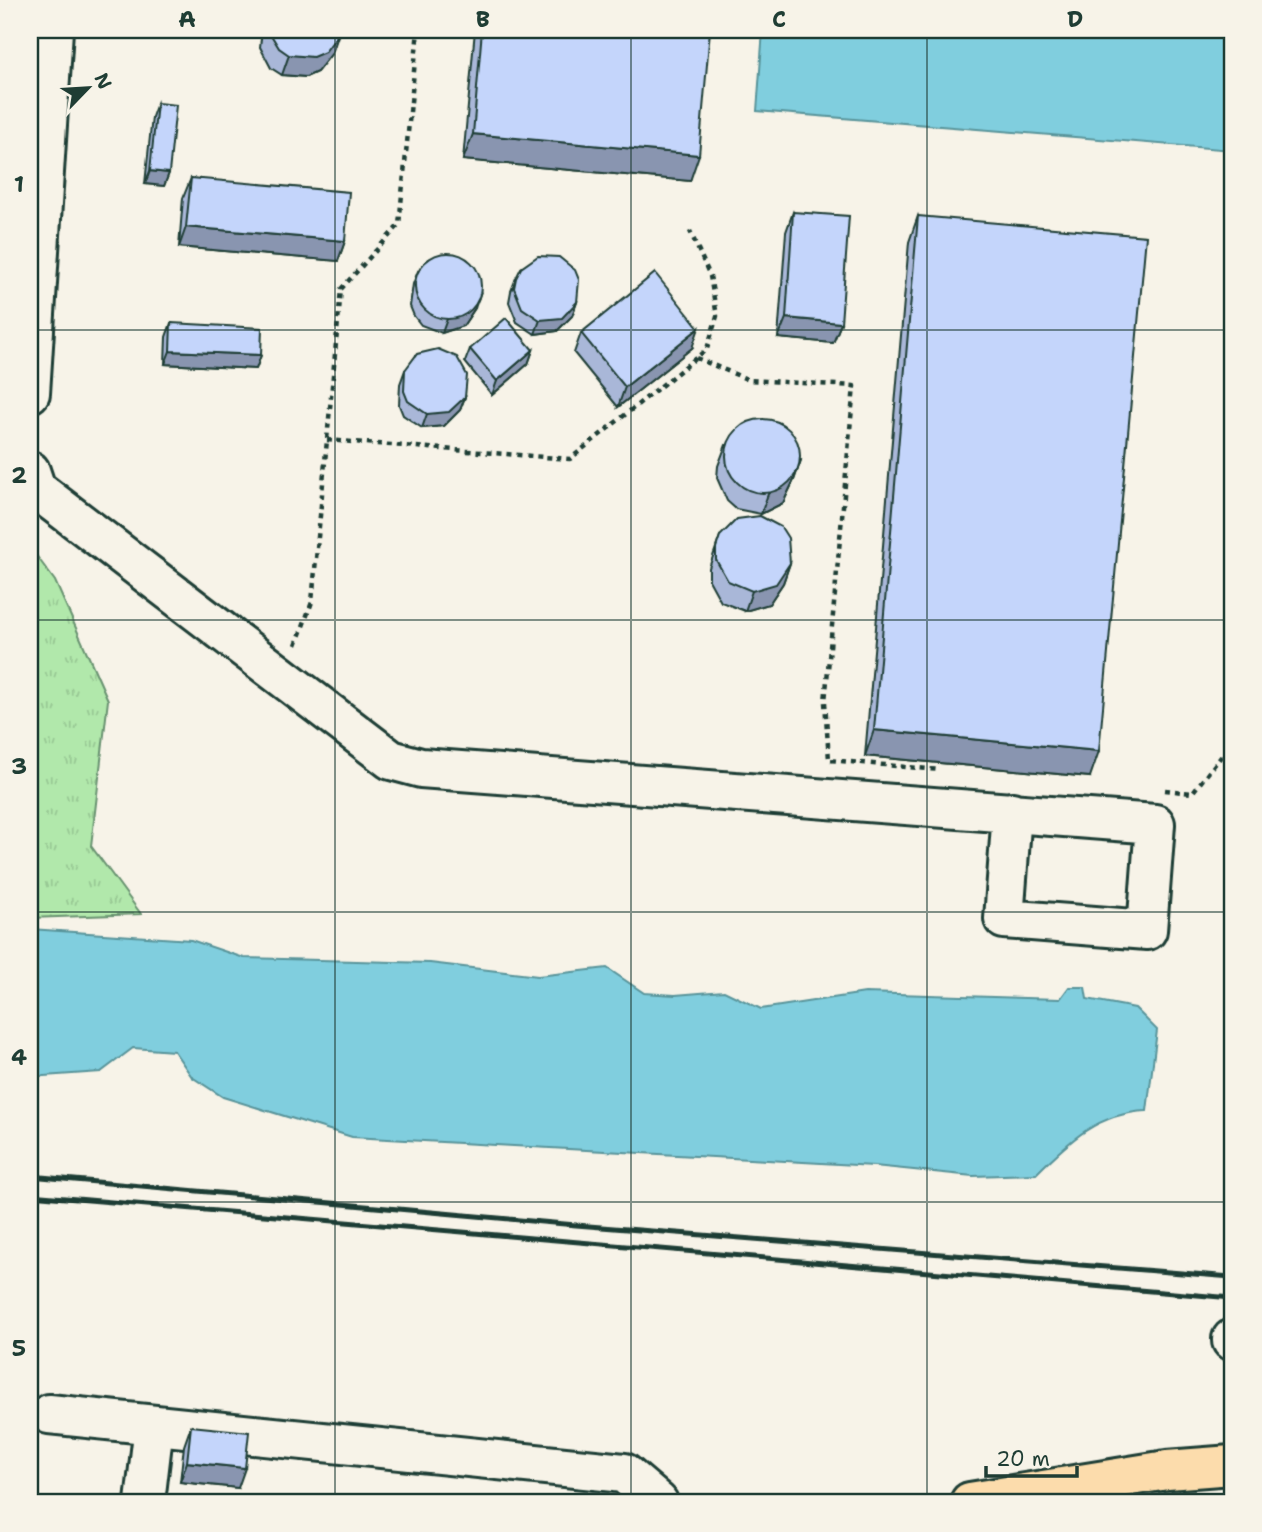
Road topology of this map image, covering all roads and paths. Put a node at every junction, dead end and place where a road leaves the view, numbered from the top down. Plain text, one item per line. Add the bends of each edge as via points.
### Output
1 (53, 30) edge
2 (418, 30) edge
3 (690, 230) dead end
4 (696, 358) junction
5 (30, 393) edge
6 (327, 440) junction
7 (30, 471) edge
8 (279, 674) junction
9 (1232, 743) edge
10 (950, 771) dead end
11 (1152, 789) dead end
12 (1012, 813) junction
13 (49, 1414) dead end
14 (154, 1425) junction
15 (1232, 1465) edge
16 (145, 1502) edge
17 (658, 1502) edge
18 (970, 1502) edge

1 - 5 lane
2 - 6 path via 399,225 341,289
3 - 4 path via 710,276 717,316 708,349
4 - 6 path via 570,459
4 - 10 path via 749,380 854,386 825,702 829,760
6 - 8 path via 312,602
7 - 8 lane via 36,489
8 - 12 lane via 391,760 421,768
9 - 11 path via 1192,793
12 - 12 lane via 1155,824 1147,930 1004,919
13 - 14 lane
14 - 16 lane
14 - 17 lane via 624,1473
15 - 18 highway via 1167,1470

